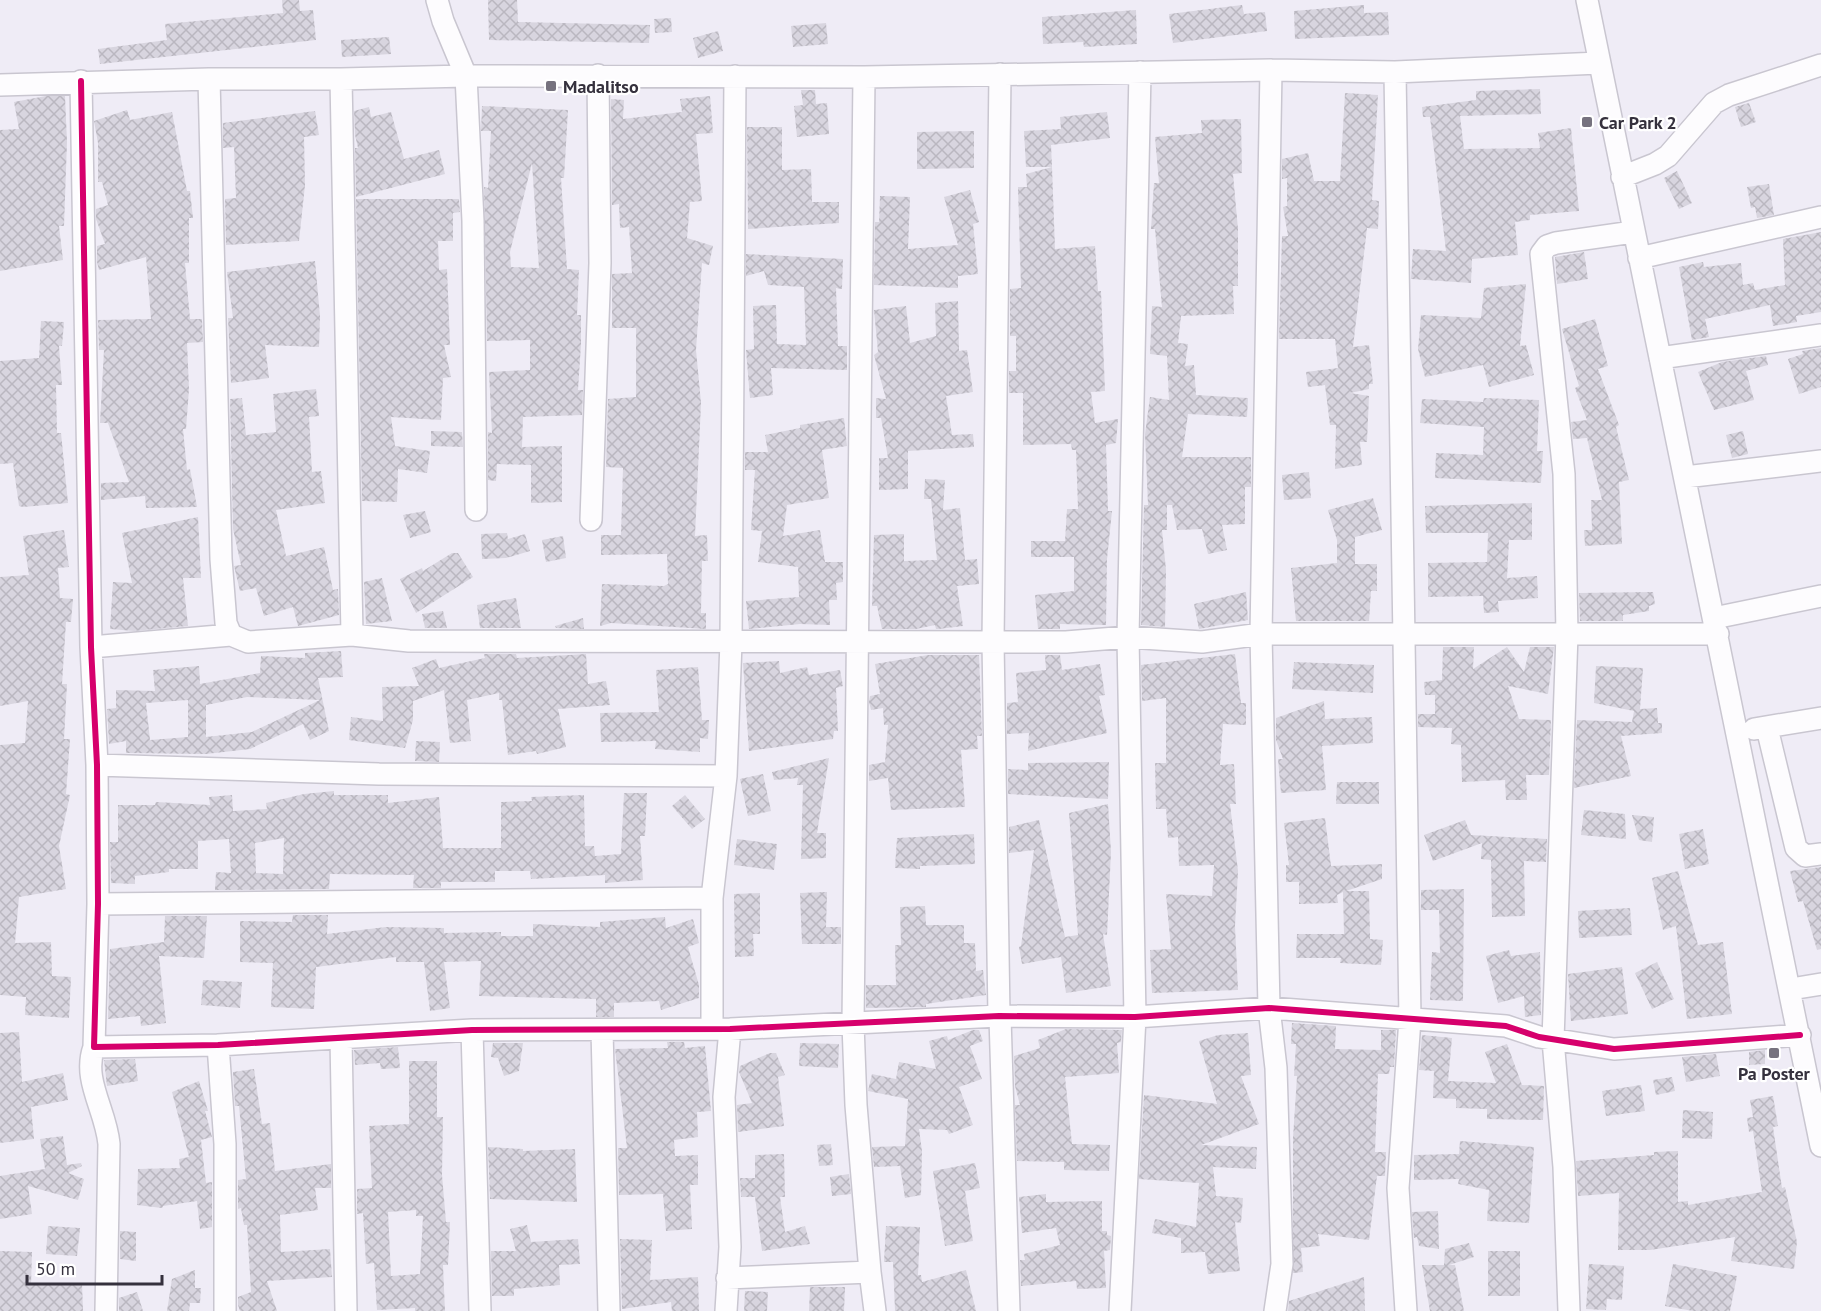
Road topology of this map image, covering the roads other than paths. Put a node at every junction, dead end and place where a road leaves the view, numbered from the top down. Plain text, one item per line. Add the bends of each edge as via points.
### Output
1 (437, 0) edge
2 (1587, 0) edge
3 (1599, 63) junction
4 (1821, 65) edge
5 (1271, 70) junction
6 (1140, 72) junction
7 (1395, 72) junction
8 (1000, 74) junction
9 (598, 75) junction
10 (466, 76) junction
11 (735, 76) junction
12 (864, 77) junction
13 (209, 79) junction
14 (341, 79) junction
15 (81, 81) junction
16 (0, 85) edge
17 (1622, 177) junction
18 (1821, 217) edge
19 (1634, 231) junction
20 (1639, 258) junction
21 (1821, 335) edge
22 (1660, 358) junction
23 (1821, 461) edge
24 (1685, 477) junction
25 (476, 510) dead end
26 (591, 520) dead end
27 (1821, 596) edge
28 (1716, 626) junction
29 (1404, 633) junction
30 (1261, 634) junction
31 (1567, 634) junction
32 (231, 635) junction
33 (352, 635) junction
34 (1128, 637) junction
35 (993, 641) junction
36 (731, 642) junction
37 (858, 643) junction
38 (91, 646) junction
39 (1821, 718) edge
40 (1767, 728) junction
41 (1737, 731) junction
42 (98, 765) junction
43 (726, 776) junction
44 (1821, 854) edge
45 (712, 897) junction
46 (98, 904) junction
47 (1821, 984) edge
48 (1791, 990) junction
49 (1269, 1008) junction
50 (1000, 1016) junction
51 (1135, 1017) junction
52 (1410, 1019) junction
53 (853, 1024) junction
54 (721, 1029) junction
55 (472, 1030) junction
56 (602, 1030) junction
57 (1800, 1035) junction
58 (341, 1038) junction
59 (1553, 1040) junction
60 (218, 1045) junction
61 (94, 1047) junction
62 (1821, 1146) edge
63 (870, 1272) junction
64 (727, 1278) junction
65 (106, 1311) edge
66 (225, 1311) edge
67 (346, 1311) edge
68 (480, 1311) edge
69 (609, 1311) edge
70 (726, 1311) edge
71 (875, 1311) edge
72 (1010, 1311) edge
73 (1120, 1311) edge
74 (1275, 1311) edge
75 (1406, 1311) edge
76 (1569, 1311) edge

1 - 10 street
2 - 3 street
3 - 7 street
3 - 17 street
4 - 17 street via 1729,94 1714,103 1668,156
5 - 6 street
5 - 7 street
5 - 30 street
6 - 8 street
6 - 34 street
7 - 29 street
8 - 12 street
8 - 35 street
9 - 10 street
9 - 11 street
9 - 26 street via 600,262
10 - 14 street
10 - 25 street via 473,221
11 - 12 street
11 - 36 street
12 - 37 street
13 - 14 street
13 - 15 street
13 - 32 street via 220,559 226,623
14 - 33 street
15 - 16 street
15 - 38 street
17 - 19 street
18 - 20 street
19 - 20 street
19 - 31 street via 1556,243 1541,254 1564,474
20 - 22 street
21 - 22 street
22 - 24 street
23 - 24 street
24 - 28 street
27 - 28 street
28 - 31 street
28 - 41 street
29 - 30 street
29 - 31 street
29 - 52 street
30 - 34 street via 1202,642
30 - 49 street
31 - 59 street
32 - 33 street via 248,642
32 - 38 street
33 - 36 street via 409,641
34 - 35 street via 1066,642
34 - 51 street
35 - 37 street
35 - 50 street
36 - 37 street
36 - 43 street
37 - 53 street
38 - 42 street
39 - 40 street
40 - 41 street
40 - 44 street via 1796,848 1805,856
41 - 48 street
42 - 43 street via 379,774
42 - 46 street
43 - 45 street
45 - 46 street
45 - 54 street
46 - 61 street
47 - 48 street
48 - 57 street
49 - 51 street
49 - 52 street
49 - 74 street via 1276,1068 1282,1264
50 - 51 street
50 - 53 street
50 - 72 street
51 - 73 street
52 - 59 street via 1506,1026
52 - 75 street via 1398,1188
53 - 54 street
53 - 63 street
54 - 56 street
54 - 64 street via 730,1247
55 - 56 street
55 - 58 street
55 - 68 street
56 - 69 street
57 - 59 street via 1614,1050
57 - 62 street
58 - 60 street
58 - 67 street
59 - 76 street via 1564,1167
60 - 61 street
60 - 66 street via 225,1144
61 - 65 street via 88,1063 107,1124 109,1144
63 - 64 street
63 - 71 street
64 - 70 street

